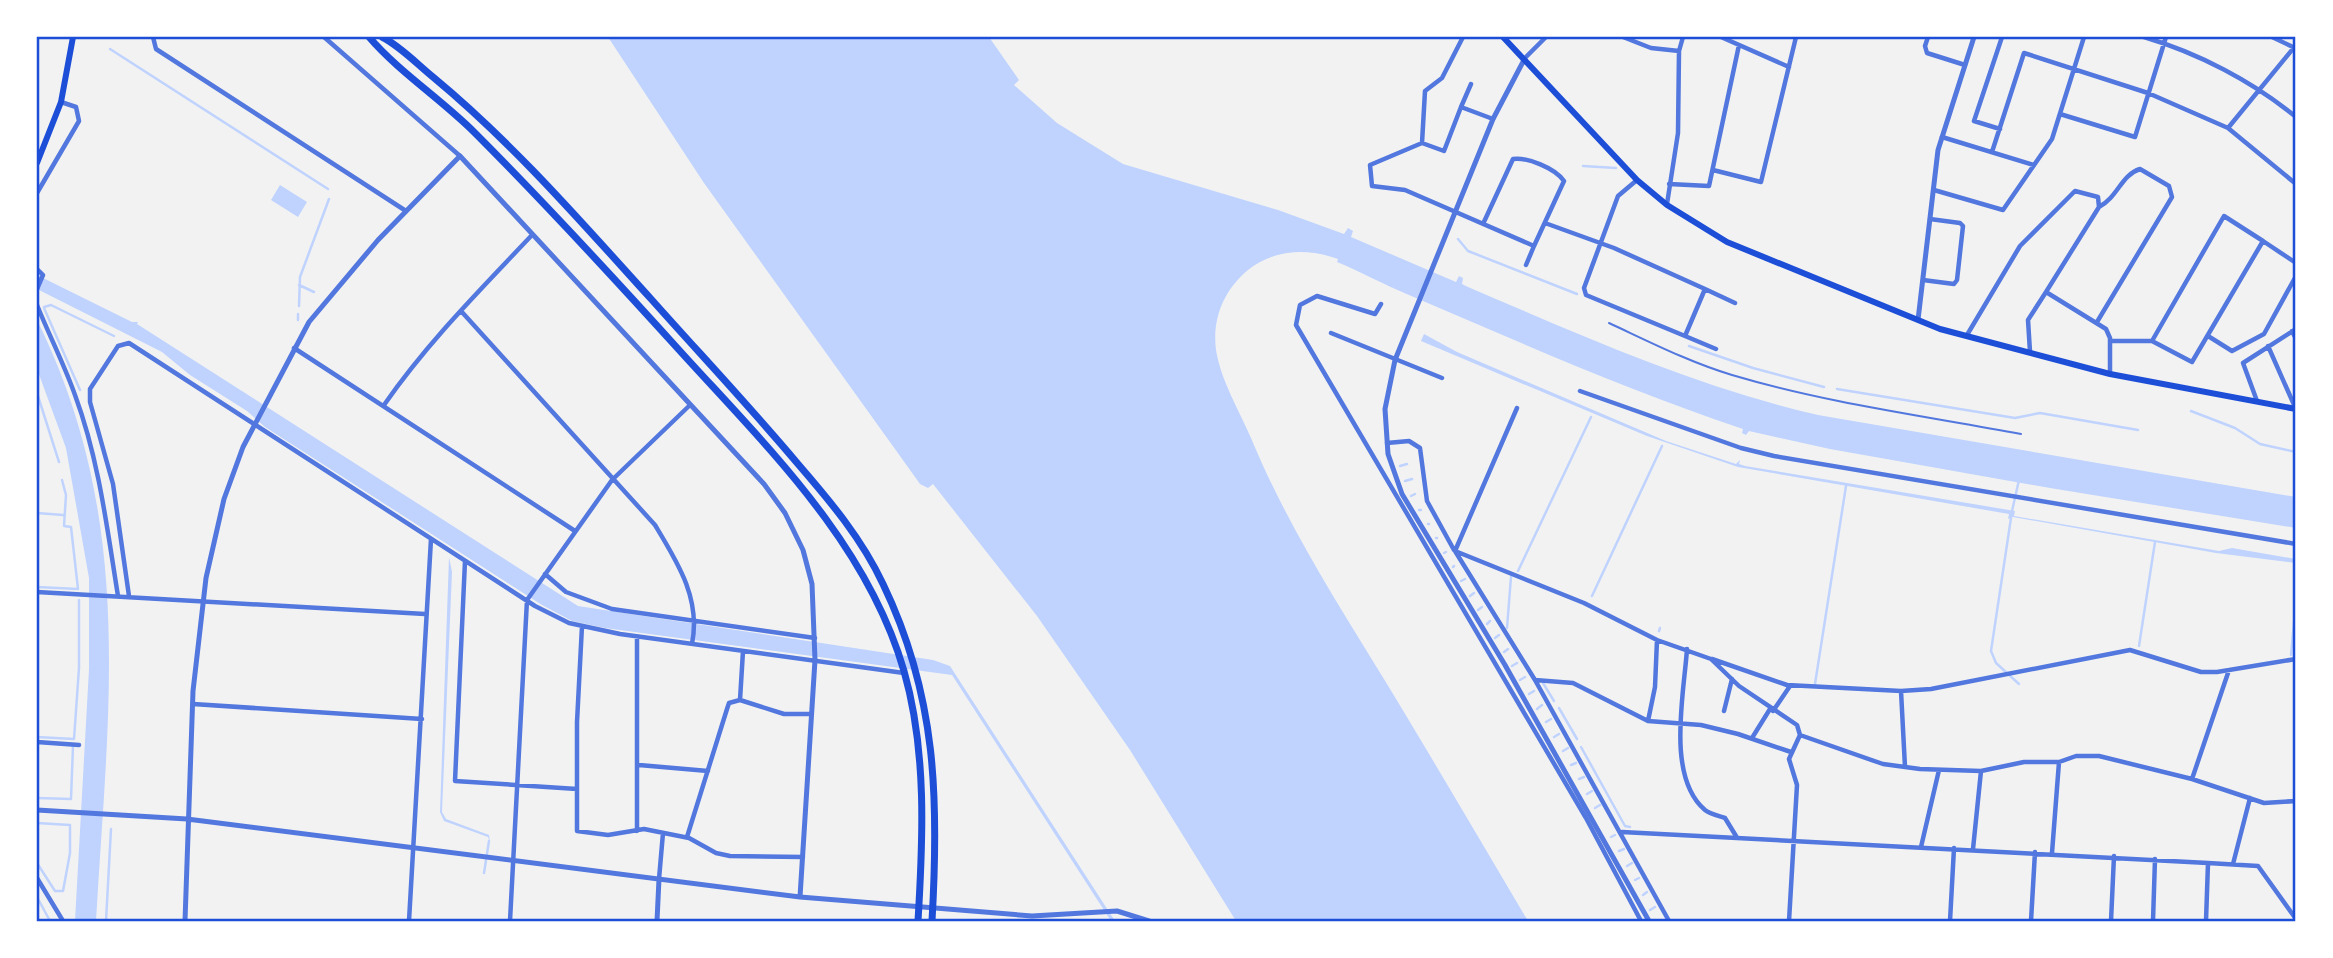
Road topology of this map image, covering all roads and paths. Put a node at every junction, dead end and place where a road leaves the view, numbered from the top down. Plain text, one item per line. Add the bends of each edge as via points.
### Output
1 (73, 37) edge
2 (153, 37) edge
3 (324, 37) edge
4 (369, 37) edge
5 (382, 37) edge
6 (1462, 37) edge
7 (1503, 37) edge
8 (1546, 37) edge
9 (1623, 37) edge
10 (1683, 37) edge
11 (1721, 37) edge
12 (1796, 37) edge
13 (1928, 37) edge
14 (1974, 37) edge
15 (2002, 37) edge
16 (2084, 37) edge
17 (2144, 37) edge
18 (2272, 37) edge
19 (2165, 40) edge
20 (1739, 45) junction
21 (2295, 46) edge
22 (1679, 51) junction
23 (1524, 60) junction
24 (1965, 65) junction
25 (1788, 67) junction
26 (2074, 68) junction
27 (1471, 83) dead end
28 (2261, 88) junction
29 (2148, 93) junction
30 (61, 102) junction
31 (1461, 107) junction
32 (2060, 114) junction
33 (2296, 117) edge
34 (1493, 120) junction
35 (2228, 128) junction
36 (2000, 129) junction
37 (1942, 137) junction
38 (1422, 143) junction
39 (1992, 152) junction
40 (460, 156) junction
41 (37, 163) edge
42 (2034, 165) junction
43 (1713, 170) junction
44 (1637, 180) junction
45 (1669, 184) junction
46 (2296, 184) edge
47 (1934, 190) junction
48 (37, 193) edge
49 (1667, 205) junction
50 (2099, 207) junction
51 (406, 211) junction
52 (1454, 211) junction
53 (1930, 219) junction
54 (1545, 223) junction
55 (1483, 224) junction
56 (532, 235) junction
57 (2263, 242) junction
58 (1602, 244) junction
59 (1534, 246) junction
60 (2296, 263) edge
61 (1526, 265) dead end
62 (37, 269) edge
63 (2296, 276) edge
64 (1923, 280) junction
65 (37, 289) edge
66 (1705, 289) junction
67 (2046, 292) junction
68 (1735, 303) dead end
69 (1381, 304) dead end
70 (37, 305) edge
71 (461, 311) junction
72 (1918, 320) junction
73 (2097, 322) junction
74 (1609, 323) dead end
75 (2294, 330) edge
76 (1331, 333) dead end
77 (1967, 335) junction
78 (1685, 336) junction
79 (2208, 336) junction
80 (2296, 339) edge
81 (2110, 341) junction
82 (2152, 341) junction
83 (2268, 346) junction
84 (294, 347) junction
85 (1716, 349) dead end
86 (2030, 352) junction
87 (1395, 360) junction
88 (2110, 374) junction
89 (1442, 378) dead end
90 (1580, 391) dead end
91 (2258, 402) junction
92 (384, 405) junction
93 (690, 406) junction
94 (1517, 408) dead end
95 (2295, 408) edge
96 (254, 421) junction
97 (2021, 434) dead end
98 (1387, 443) junction
99 (612, 480) junction
100 (575, 531) junction
101 (431, 539) junction
102 (2296, 544) edge
103 (1455, 551) junction
104 (465, 561) junction
105 (545, 574) junction
106 (37, 592) edge
107 (116, 596) junction
108 (129, 596) junction
109 (528, 599) junction
110 (203, 600) junction
111 (425, 614) junction
112 (695, 622) junction
113 (582, 626) junction
114 (637, 637) junction
115 (815, 639) junction
116 (1657, 640) junction
117 (693, 643) junction
118 (1687, 649) junction
119 (743, 651) junction
120 (1711, 659) junction
121 (2296, 659) edge
122 (814, 661) junction
123 (2230, 670) junction
124 (904, 672) junction
125 (1732, 679) junction
126 (1535, 680) junction
127 (1790, 685) junction
128 (1901, 691) junction
129 (740, 700) junction
130 (193, 704) junction
131 (1724, 710) dead end
132 (1772, 710) junction
133 (811, 715) junction
134 (422, 719) junction
135 (1647, 721) junction
136 (1681, 724) junction
137 (1800, 736) junction
138 (1752, 738) junction
139 (37, 742) edge
140 (79, 745) dead end
141 (1791, 752) junction
142 (2059, 762) junction
143 (639, 765) junction
144 (1905, 767) junction
145 (1939, 769) junction
146 (708, 771) junction
147 (1981, 771) junction
148 (2192, 779) junction
149 (518, 786) junction
150 (577, 789) junction
151 (2249, 798) junction
152 (2296, 801) edge
153 (37, 810) edge
154 (187, 819) junction
155 (637, 831) junction
156 (1622, 832) junction
157 (663, 833) junction
158 (687, 837) junction
159 (1736, 837) junction
160 (1795, 840) junction
161 (413, 846) junction
162 (1921, 847) junction
163 (1954, 848) junction
164 (1973, 849) junction
165 (2035, 852) junction
166 (2052, 853) junction
167 (2114, 856) junction
168 (803, 858) junction
169 (513, 859) junction
170 (2155, 859) junction
171 (2208, 863) junction
172 (2233, 864) junction
173 (37, 878) edge
174 (659, 878) junction
175 (800, 897) junction
176 (919, 908) junction
177 (933, 909) junction
178 (2296, 919) edge
179 (62, 921) edge
180 (185, 921) edge
181 (409, 921) edge
182 (510, 921) edge
183 (657, 921) edge
184 (918, 921) edge
185 (932, 921) edge
186 (1149, 921) edge
187 (1641, 921) edge
188 (1649, 921) edge
189 (1669, 921) edge
190 (1789, 921) edge
191 (1950, 921) edge
192 (2031, 921) edge
193 (2111, 921) edge
194 (2153, 921) edge
195 (2206, 921) edge

1 - 30 main road
2 - 51 street via 156,50
3 - 40 street
4 - 124 main road via 501,159 796,482 855,558 873,590
5 - 177 main road via 496,132 778,440 866,552 911,655 934,758
6 - 38 street via 1442,78 1425,91
7 - 23 main road
8 - 23 street
9 - 22 street via 1651,48
10 - 22 street
11 - 20 street
12 - 25 street
13 - 24 street via 1927,53
14 - 24 street
15 - 36 street via 1974,121
16 - 26 street
17 - 19 street
18 - 21 street
19 - 28 street
19 - 29 street
20 - 25 street
20 - 43 street
21 - 28 street
22 - 45 street via 1678,133
23 - 34 street
23 - 44 main road
24 - 37 street
25 - 43 street via 1761,182
26 - 29 street
26 - 32 street
26 - 36 street via 2024,53
27 - 31 street
28 - 33 street
28 - 35 street
29 - 32 street via 2134,137
29 - 35 street
30 - 41 main road
30 - 48 street via 76,107 79,121
31 - 34 street
31 - 38 street via 1444,151
32 - 42 street via 2052,139
34 - 52 street
35 - 46 street
36 - 39 street
37 - 39 street
37 - 47 street
38 - 52 street via 1370,165 1372,186 1405,190
39 - 42 street
40 - 51 street
40 - 56 street
42 - 47 street via 2003,210
43 - 45 street via 1709,186
44 - 49 main road
44 - 58 street via 1618,196
45 - 49 street
47 - 53 street
49 - 72 main road via 1727,242
50 - 67 street
50 - 73 street via 2112,200 2130,172 2140,169 2172,191
50 - 77 street via 2098,197 2075,191 2020,246
51 - 84 street via 341,283
52 - 55 street
52 - 87 street
53 - 64 street
53 - 64 street via 1963,226 1957,280 1954,284
54 - 55 street via 1564,180 1522,158 1513,159
54 - 58 street
54 - 59 street
55 - 59 street
56 - 71 street
56 - 93 street
57 - 60 street
57 - 79 street
57 - 82 street via 2224,216
58 - 66 street
58 - 78 street via 1584,288 1587,295
59 - 61 street
62 - 65 street via 43,275
63 - 79 street via 2264,334 2237,351
64 - 72 street
66 - 68 street
66 - 78 street
67 - 73 street
67 - 86 street via 2028,320
69 - 187 street via 1375,314 1317,296 1300,304 1296,325 1586,818
70 - 107 street via 75,394 94,456
71 - 92 street
71 - 99 street
72 - 77 main road
73 - 81 street
74 - 97 lane via 1677,356 1732,375
75 - 80 street
75 - 83 street
76 - 87 street
77 - 86 main road
78 - 85 street
79 - 82 street via 2192,362
81 - 82 street
81 - 88 street
83 - 91 street via 2243,363
83 - 95 street
84 - 92 street
84 - 96 street
86 - 88 main road
87 - 89 street
87 - 98 street via 1385,409
88 - 91 main road
90 - 102 street via 1774,456
91 - 95 main road
92 - 100 street
93 - 99 street
93 - 115 street via 764,484 785,513 803,550 812,584
94 - 103 street
96 - 101 street
96 - 108 street via 130,343 118,346 90,389 90,401 113,484
96 - 110 street via 224,499 210,549
98 - 103 street via 1409,441 1420,448 1427,501
98 - 188 street via 1402,494 1505,665
99 - 100 street
99 - 112 street via 654,525 678,562 691,594
100 - 105 street
101 - 104 street
101 - 111 street
103 - 116 street via 1584,603
103 - 126 street
104 - 109 street
104 - 149 street via 456,781
105 - 109 street
105 - 112 street via 586,601
106 - 107 street
107 - 108 street
108 - 110 street
109 - 113 street
109 - 149 street
110 - 111 street
110 - 130 street
111 - 134 street
112 - 115 street
112 - 117 street
113 - 114 street
113 - 150 street
114 - 117 street
114 - 143 street
115 - 122 street
116 - 118 street
116 - 135 street via 1655,687
117 - 119 street
118 - 120 street
118 - 136 street
119 - 122 street
119 - 129 street
120 - 125 street
120 - 127 street
121 - 123 street
122 - 124 street
122 - 133 street
123 - 128 street via 2201,672 2130,650
123 - 148 street
124 - 176 main road via 919,755
125 - 131 street
125 - 132 street
126 - 135 street via 1573,683
126 - 156 street
127 - 128 street
127 - 132 street
128 - 144 street
129 - 133 street via 784,714
129 - 146 street via 729,703
130 - 134 street
130 - 154 street
132 - 137 street via 1797,725
132 - 138 street
133 - 168 street
134 - 161 street
135 - 136 street
136 - 138 street
136 - 159 street via 1680,753 1689,790 1706,812 1725,818
137 - 141 street
137 - 144 street
138 - 141 street
139 - 140 street
141 - 160 street via 1797,785
142 - 147 street via 2024,762
142 - 148 street via 2099,756
142 - 166 street
143 - 146 street
143 - 155 street
144 - 145 street
145 - 147 street
145 - 162 street
146 - 158 street
147 - 164 street
148 - 151 street
149 - 150 street
149 - 169 street
150 - 155 street via 579,834
151 - 152 street via 2272,804
151 - 172 street
153 - 154 street
154 - 161 street
154 - 180 street
155 - 157 street
156 - 159 street
156 - 189 street
157 - 158 street
157 - 174 street
158 - 168 street via 730,856
159 - 160 street
160 - 162 street
160 - 190 street
161 - 169 street
161 - 181 street
162 - 163 street
163 - 164 street
163 - 191 street
164 - 165 street
165 - 166 street
165 - 192 street
166 - 167 street
167 - 170 street
167 - 193 street
168 - 175 street
169 - 174 street
169 - 182 street
170 - 171 street
170 - 194 street
171 - 172 street
171 - 195 street
172 - 178 street via 2258,866
173 - 179 street
174 - 175 street
174 - 183 street
175 - 176 street
176 - 177 street
176 - 184 main road
177 - 185 main road
177 - 186 street via 1032,916 1113,911

